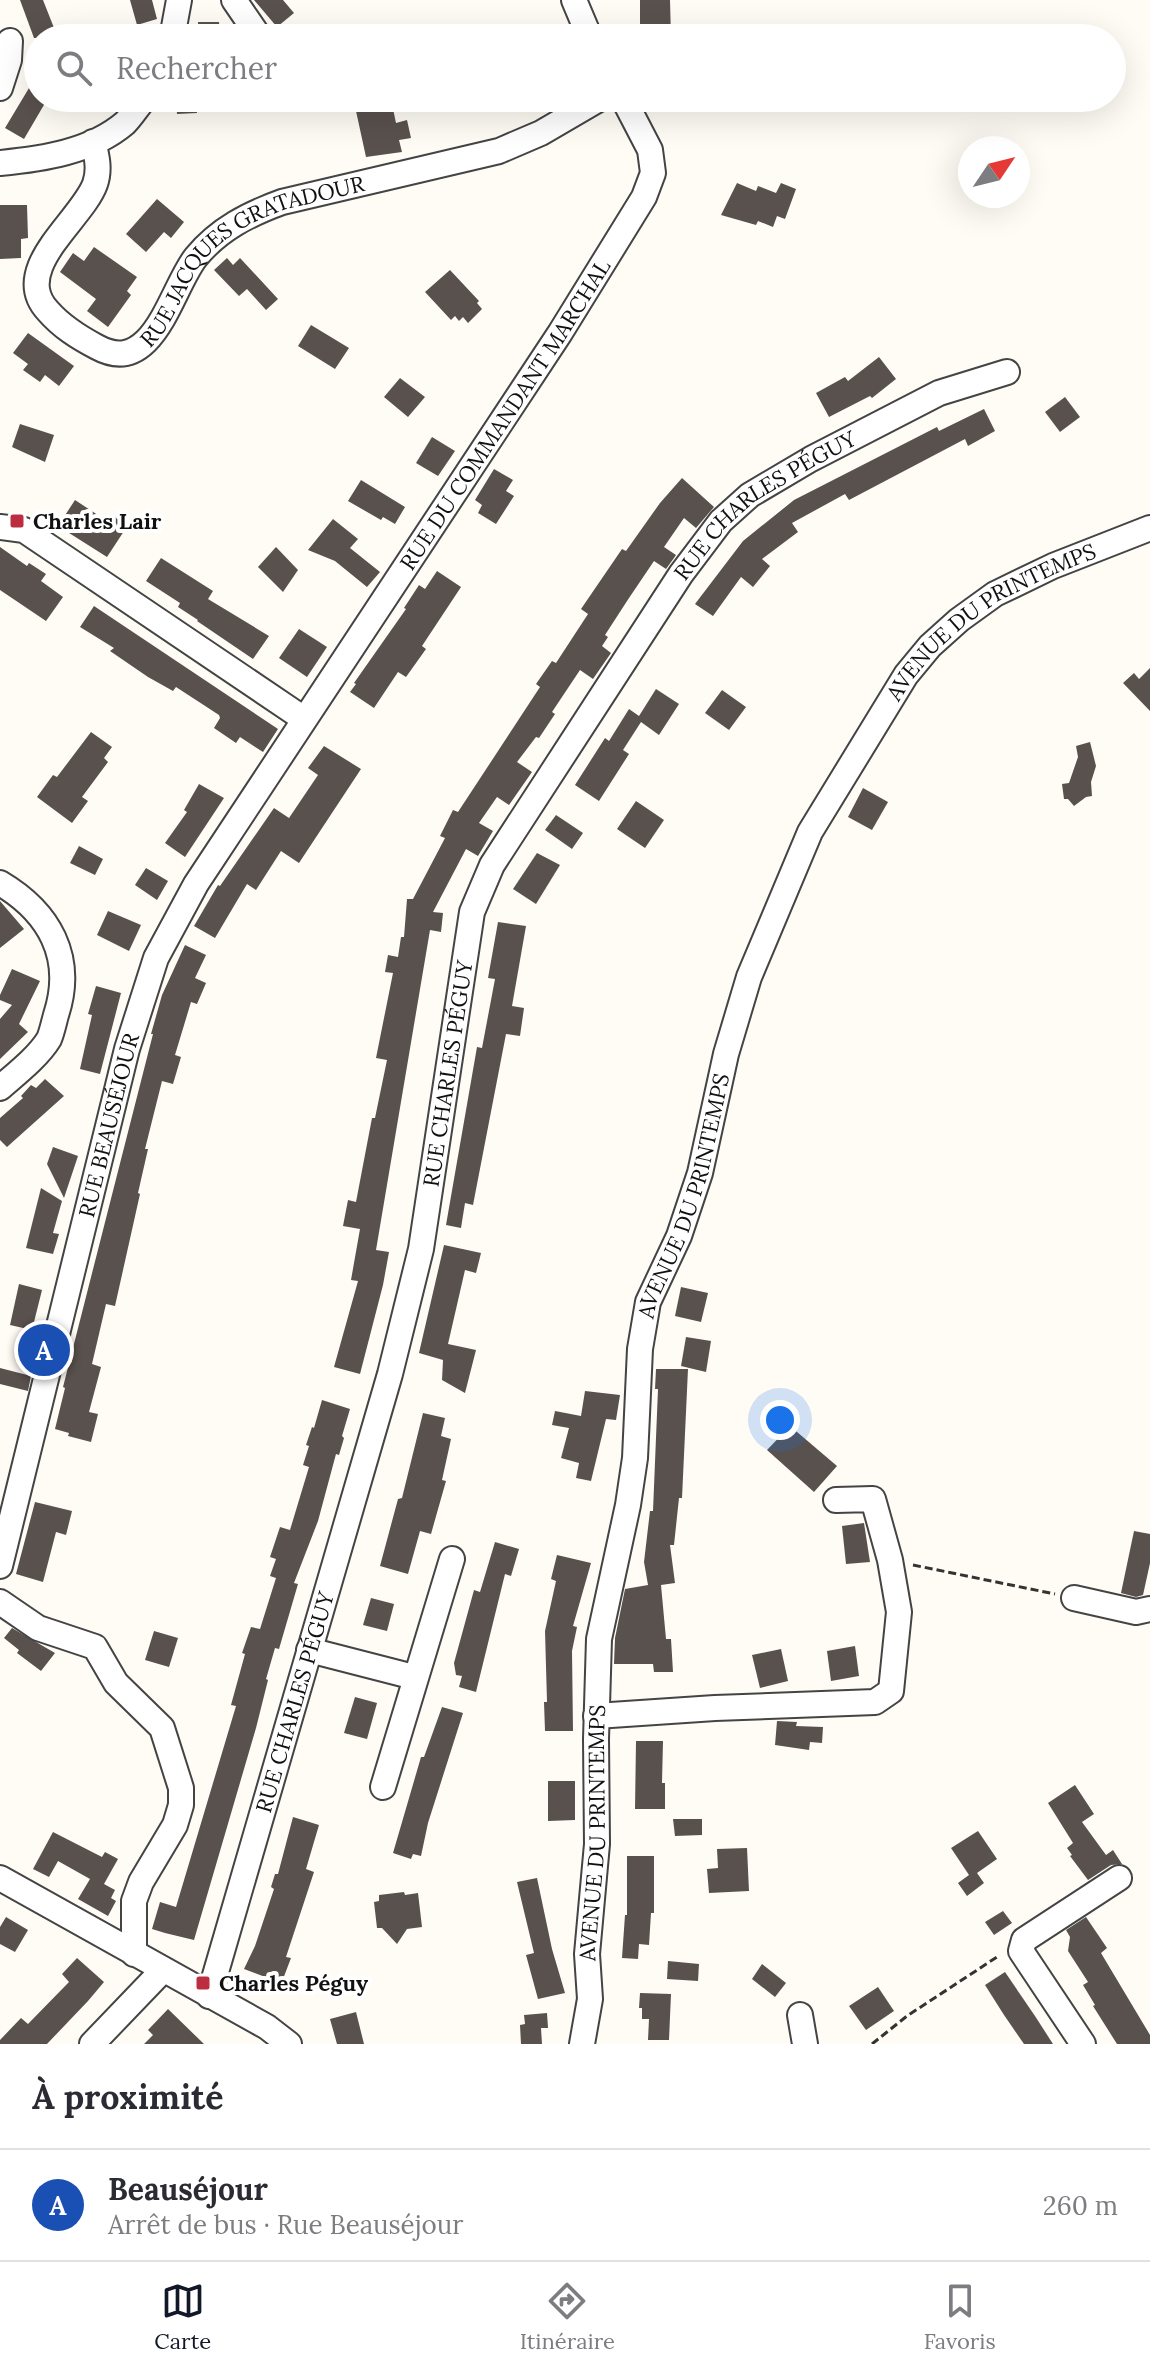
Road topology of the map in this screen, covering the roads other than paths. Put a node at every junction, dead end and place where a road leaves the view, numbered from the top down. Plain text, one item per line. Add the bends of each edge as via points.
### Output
1 (179, 0) edge
2 (234, 0) edge
3 (574, 0) edge
4 (175, 24) edge
5 (250, 24) edge
6 (584, 24) edge
7 (10, 41) dead end
8 (0, 88) edge
9 (134, 112) edge
10 (577, 112) edge
11 (630, 112) edge
12 (93, 142) junction
13 (0, 163) edge
14 (1007, 372) dead end
15 (0, 527) edge
16 (1150, 528) edge
17 (304, 719) junction
18 (0, 883) edge
19 (0, 1088) edge
20 (836, 1500) dead end
21 (452, 1559) dead end
22 (0, 1566) edge
23 (1074, 1598) road end
24 (0, 1602) edge
25 (1150, 1609) edge
26 (309, 1650) junction
27 (414, 1677) junction
28 (596, 1716) junction
29 (383, 1787) dead end
30 (0, 1878) edge
31 (1119, 1878) dead end
32 (134, 1954) junction
33 (163, 1970) junction
34 (209, 1996) junction
35 (800, 2015) dead end
36 (92, 2044) edge
37 (289, 2044) edge
38 (582, 2044) edge
39 (805, 2044) edge
40 (1083, 2044) edge

1 - 4 street
2 - 5 street
3 - 6 street
7 - 8 street
9 - 12 street
10 - 12 street, RUE JACQUES GRATADOUR via 499,151 251,214 221,232 195,258 145,343 129,352 106,352 69,332 45,308 37,288 50,247 95,186
11 - 17 street, RUE DU COMMANDANT MARCHAL via 650,150 653,173 644,197
12 - 13 street via 47,158
14 - 26 street, RUE CHARLES PÉGUY via 939,393 811,459 750,495 721,521 492,865 472,912 421,1249
15 - 17 street via 24,530
16 - 28 street, AVENUE DU PRINTEMPS via 1053,566 995,594 959,620 906,675 810,832 749,977 700,1173 679,1236 648,1302 640,1349 635,1458 599,1639
17 - 22 street, RUE BEAUSÉJOUR via 196,884 156,958 127,1049
18 - 19 street via 24,897 43,918 62,969 60,1003 49,1039
20 - 28 street via 873,1499 899,1612 891,1691 875,1702
21 - 27 street
23 - 25 street via 1136,1612
24 - 32 street via 38,1628 95,1647 116,1683 162,1728 181,1788 181,1805 134,1901
26 - 27 street
26 - 34 street, RUE CHARLES PÉGUY
27 - 29 street
28 - 38 street, AVENUE DU PRINTEMPS via 597,1844 587,1954 590,1999
30 - 32 street
31 - 40 street via 1024,1940 1021,1951
32 - 33 street
33 - 34 street
33 - 36 street
34 - 37 street
35 - 39 street

